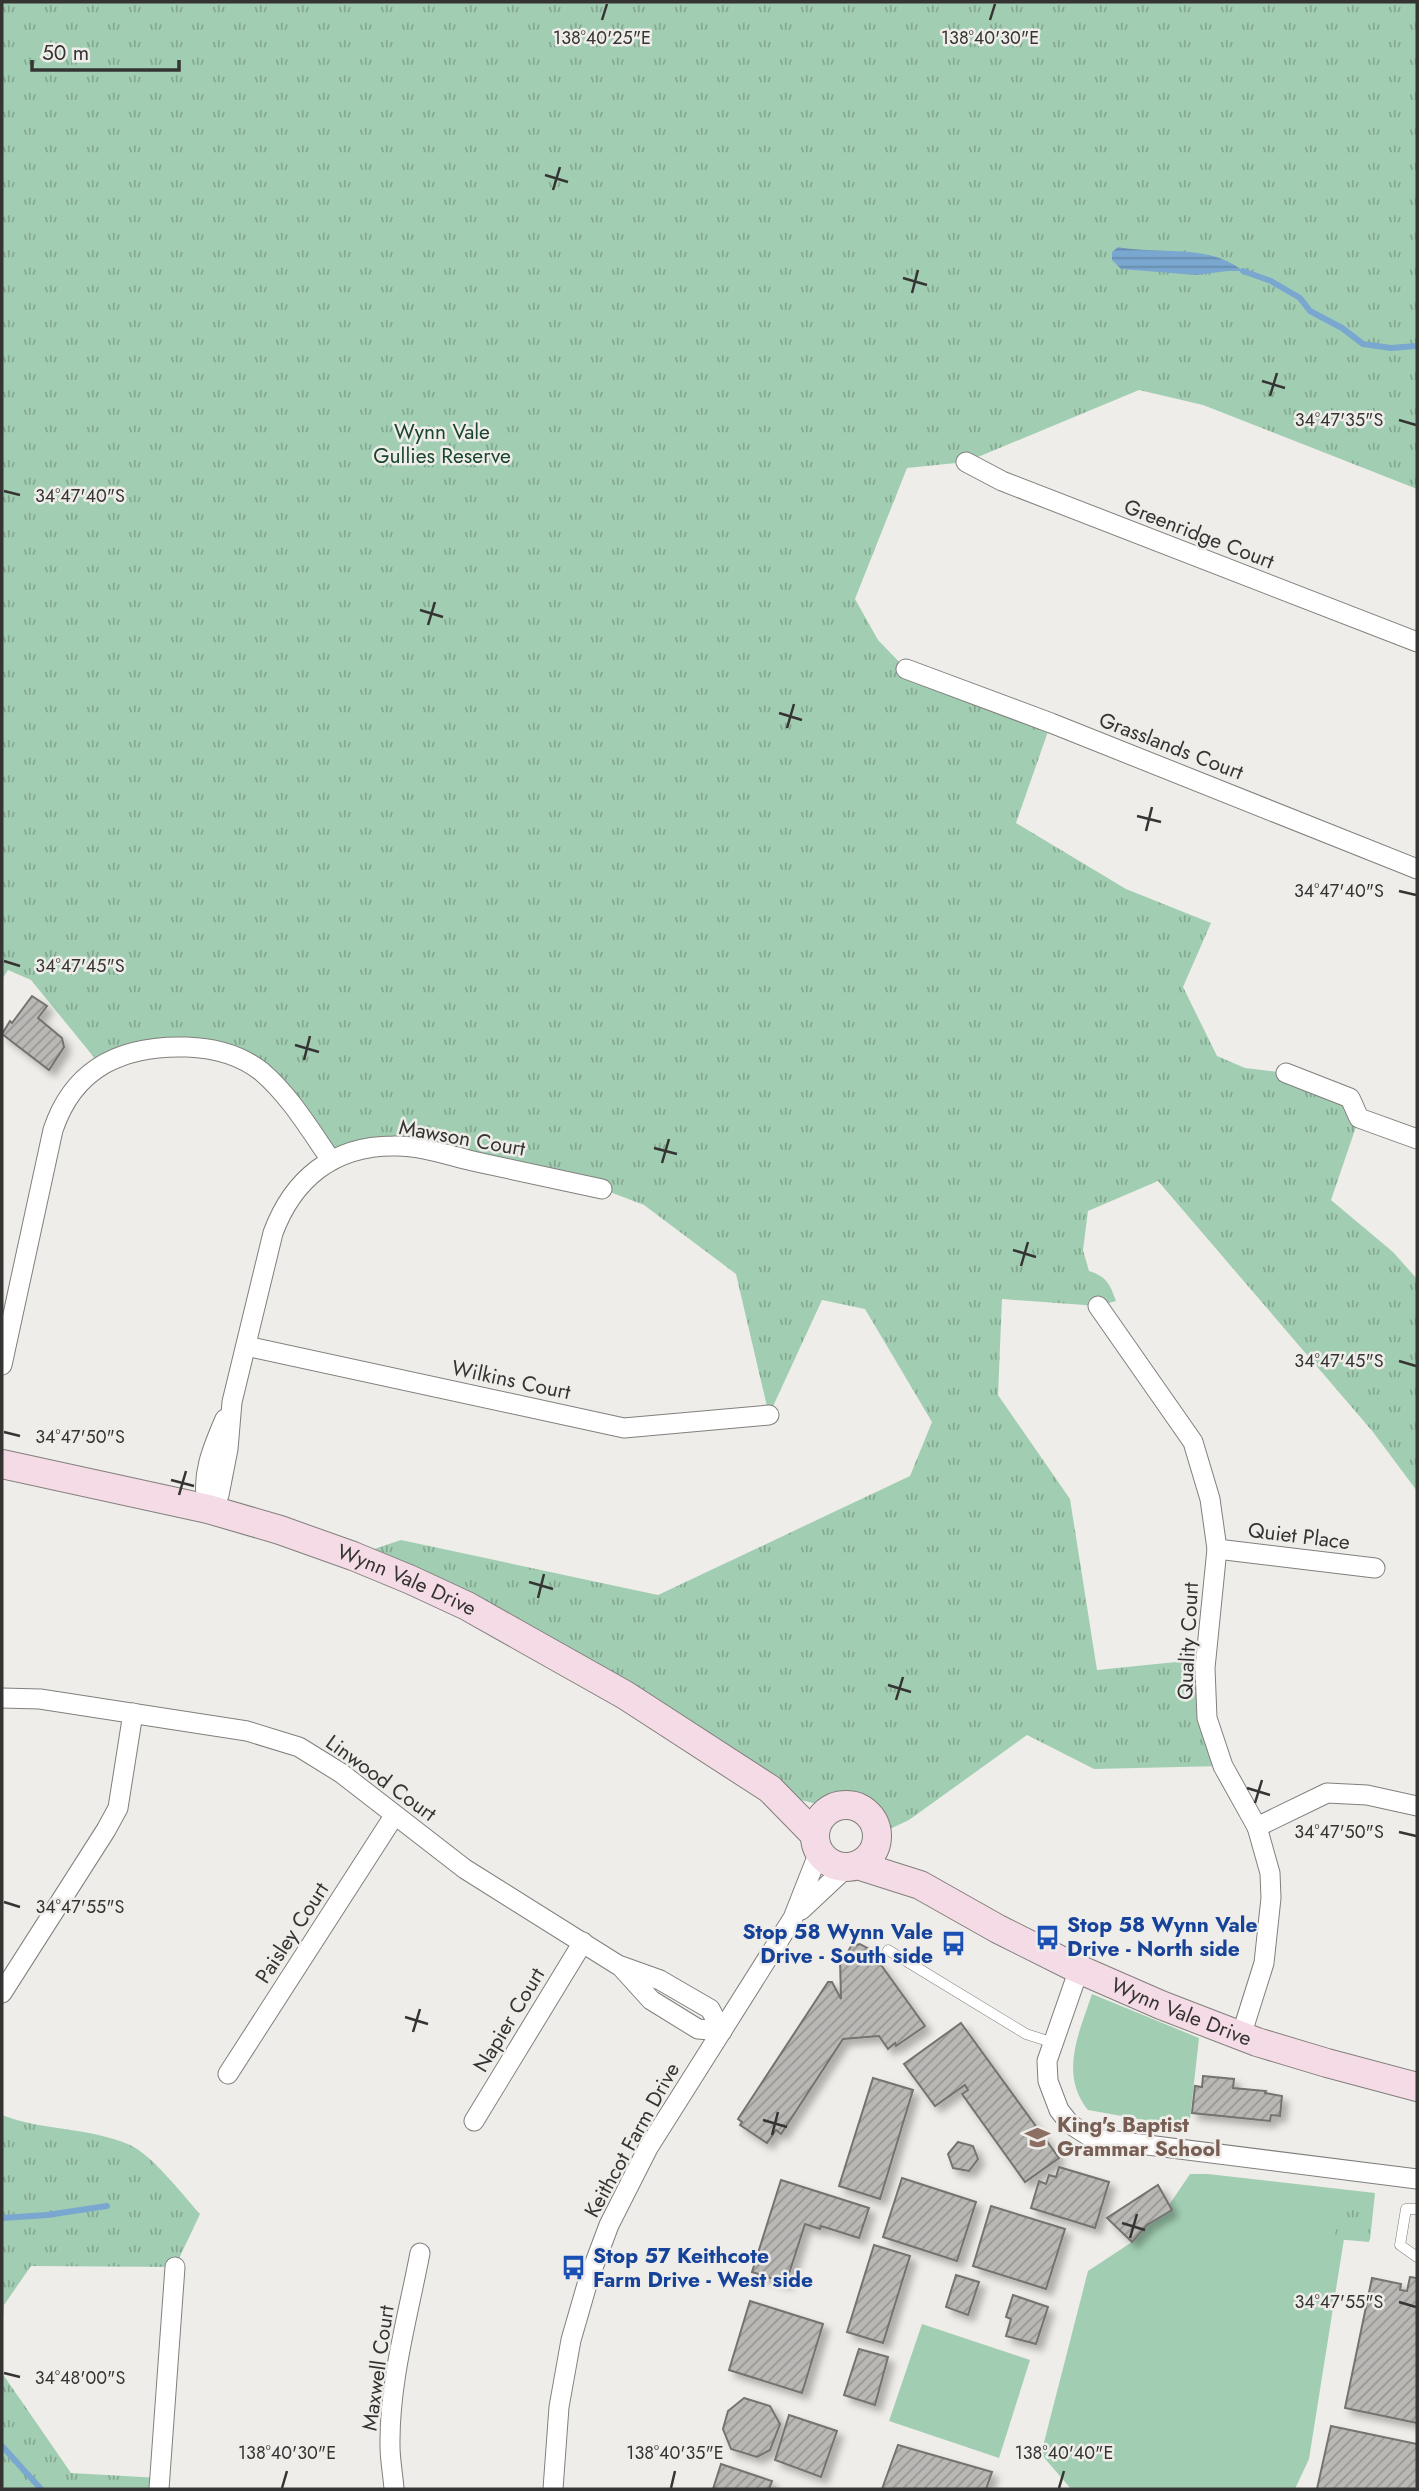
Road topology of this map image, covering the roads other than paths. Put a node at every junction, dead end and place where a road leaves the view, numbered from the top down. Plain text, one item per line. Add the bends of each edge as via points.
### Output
1 (966, 462) dead end
2 (1417, 642) edge
3 (906, 669) dead end
4 (1417, 869) edge
5 (1286, 1073) dead end
6 (1417, 1139) edge
7 (331, 1160) junction
8 (602, 1189) dead end
9 (1098, 1306) dead end
10 (246, 1346) junction
11 (2, 1365) edge
12 (769, 1415) dead end
13 (2, 1464) edge
14 (208, 1509) junction
15 (1217, 1549) junction
16 (1375, 1568) dead end
17 (2, 1698) edge
18 (133, 1713) junction
19 (770, 1789) junction
20 (836, 1806) junction
21 (1417, 1806) edge
22 (394, 1816) junction
23 (1257, 1827) junction
24 (877, 1835) junction
25 (817, 1843) junction
26 (852, 1866) junction
27 (919, 1885) junction
28 (793, 1918) junction
29 (583, 1942) junction
30 (888, 1950) dead end
31 (1079, 1969) junction
32 (2, 1993) edge
33 (722, 2031) junction
34 (1241, 2036) junction
35 (1054, 2043) junction
36 (228, 2074) dead end
37 (1417, 2087) edge
38 (474, 2121) dead end
39 (1417, 2179) edge
40 (1417, 2209) edge
41 (420, 2253) dead end
42 (1417, 2257) edge
43 (175, 2267) dead end
44 (159, 2489) edge
45 (394, 2489) edge
46 (553, 2489) edge

1 - 2 street, Greenridge Court via 1002,481
3 - 4 street, Grasslands Court
5 - 6 street via 1350,1097 1359,1118
7 - 8 street, Mawson Court via 394,1145
7 - 10 street, Mawson Court via 310,1175 281,1213
7 - 11 street via 287,1097 261,1071 239,1058 197,1047 154,1047 111,1059 94,1070 60,1109
9 - 15 street, Quality Court via 1193,1442 1210,1499
10 - 12 street, Wilkins Court via 624,1428
10 - 14 street, Mawson Court via 232,1402 219,1495
13 - 14 main road, Wynn Vale Drive
14 - 19 main road, Wynn Vale Drive via 353,1556 467,1606 625,1695
15 - 16 street, Quiet Place
15 - 23 street, Quality Court via 1205,1668 1207,1718 1223,1766
17 - 18 street, Linwood Court
18 - 22 street, Linwood Court via 247,1731 299,1747 341,1773
18 - 32 street via 118,1808
19 - 20 main road, Wynn Vale Drive
19 - 25 main road, Wynn Vale Drive
20 - 24 main road via 860,1808 873,1819
20 - 25 main road via 821,1817
21 - 23 street via 1367,1795 1327,1793
22 - 29 street, Linwood Court via 463,1867
22 - 36 street, Paisley Court
23 - 34 street, Quality Court via 1270,1872 1271,1898 1264,1963
24 - 26 main road via 872,1853
24 - 27 main road, Wynn Vale Drive
25 - 26 main road via 831,1863
25 - 28 street, Keithcot Farm Drive
26 - 27 main road, Wynn Vale Drive
26 - 28 street, Keithcot Farm Drive
27 - 31 main road, Wynn Vale Drive
28 - 33 street, Keithcot Farm Drive
29 - 33 street, Linwood Court via 618,1965 660,1980 710,2009
29 - 38 street, Napier Court
30 - 35 lane via 1026,2034
31 - 34 main road, Wynn Vale Drive
31 - 35 street
33 - 46 street, Keithcot Farm Drive via 635,2171 596,2258 571,2340 559,2407
34 - 37 main road, Wynn Vale Drive
35 - 39 street via 1048,2061 1052,2096 1070,2124 1092,2138
40 - 42 lane via 1406,2209 1400,2245
41 - 45 street, Maxwell Court via 391,2421
43 - 44 street

